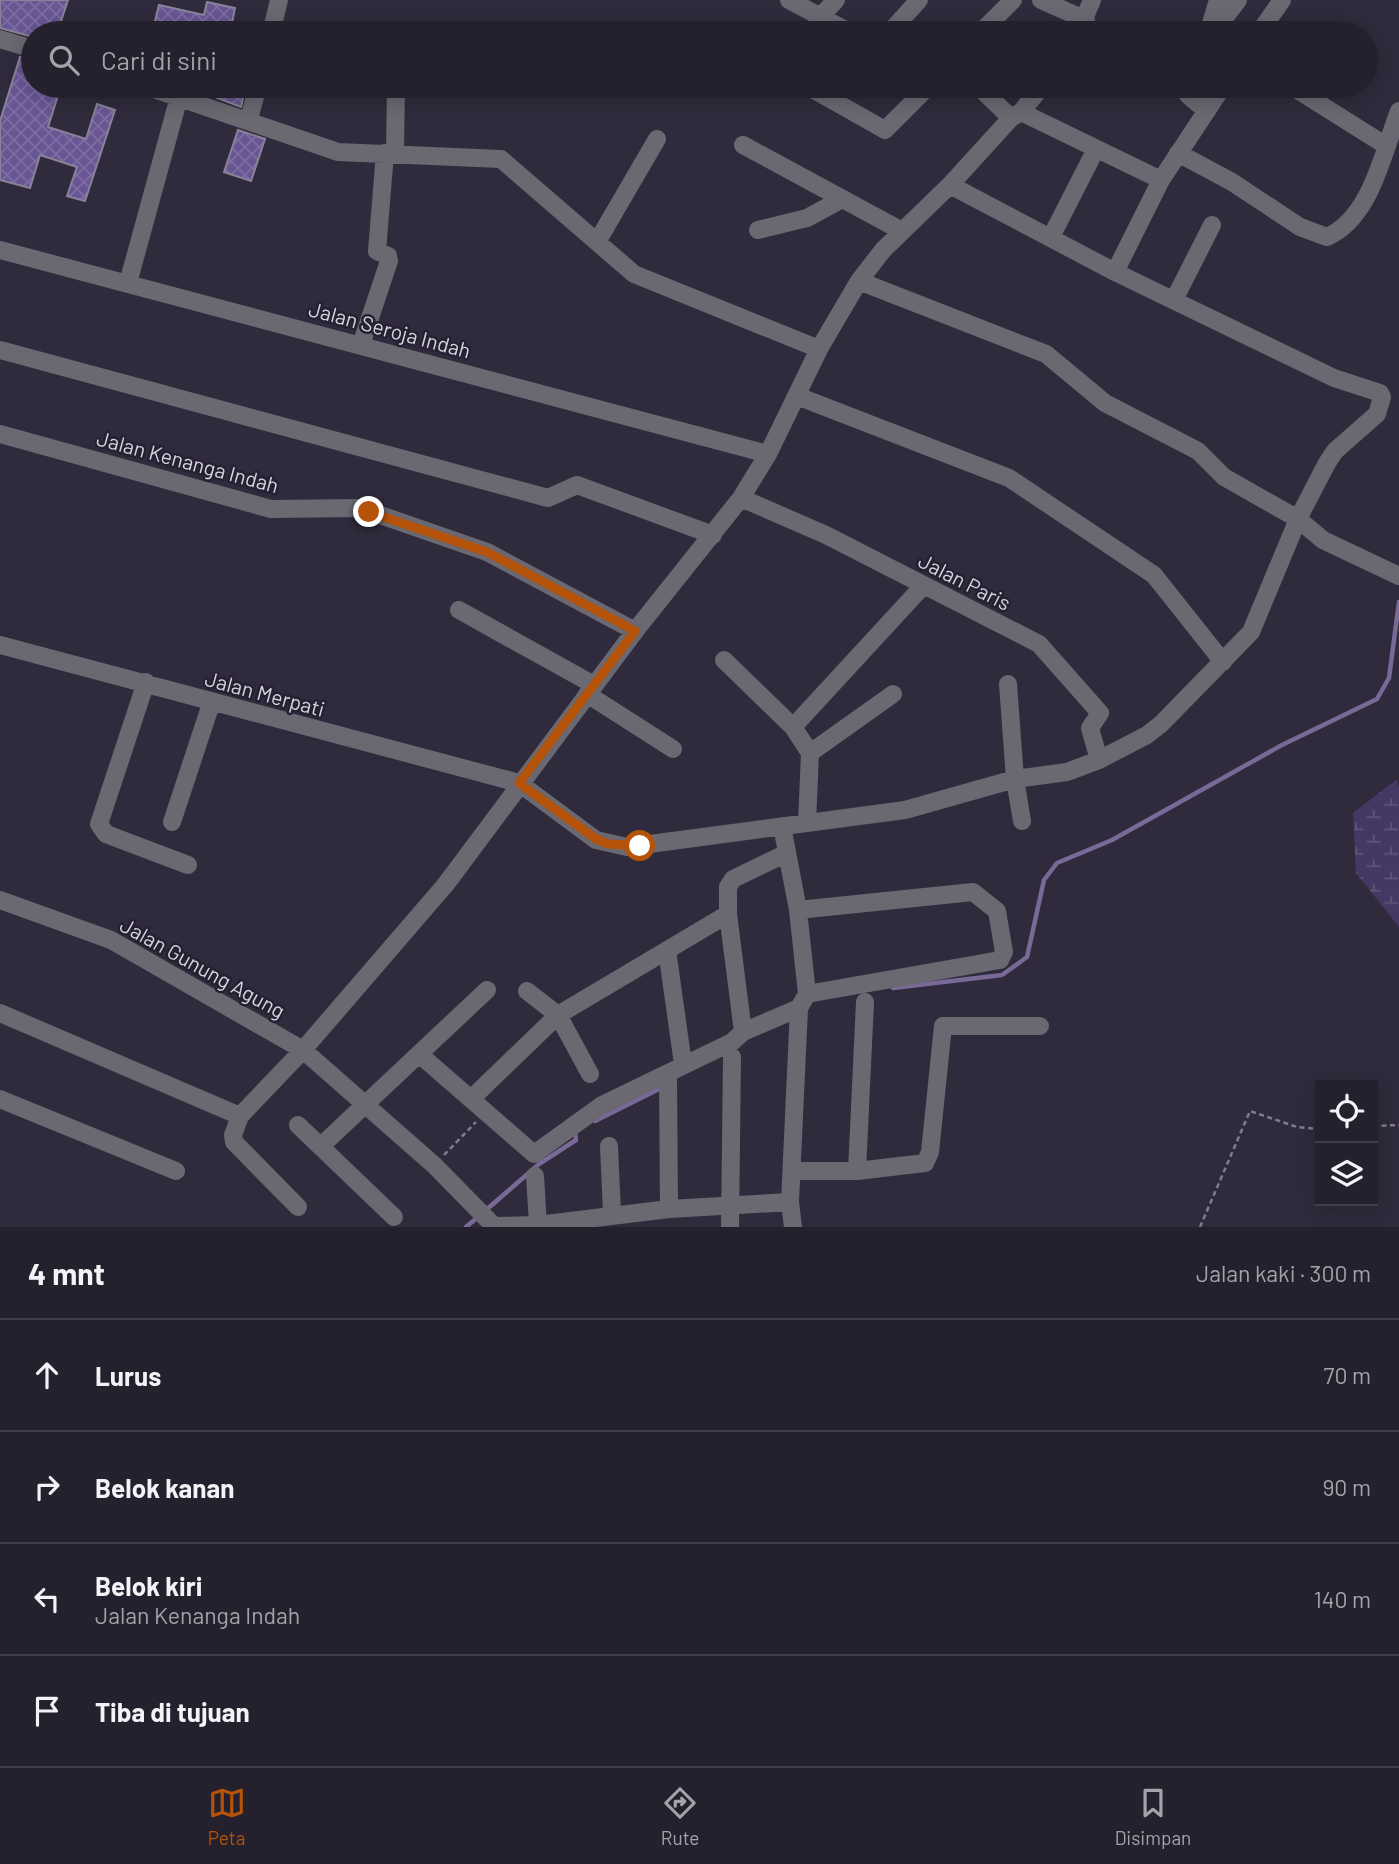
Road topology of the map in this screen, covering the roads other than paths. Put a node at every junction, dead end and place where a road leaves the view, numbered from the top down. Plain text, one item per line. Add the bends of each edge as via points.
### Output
1 (279, 0) edge
2 (789, 0) edge
3 (836, 0) edge
4 (919, 0) edge
5 (1013, 0) edge
6 (1041, 0) edge
7 (1092, 0) edge
8 (1218, 0) edge
9 (1238, 0) edge
10 (1282, 0) edge
11 (821, 16) junction
12 (274, 21) edge
13 (830, 21) edge
14 (900, 21) edge
15 (992, 21) edge
16 (1074, 21) edge
17 (1084, 21) edge
18 (1214, 21) edge
19 (1221, 21) edge
20 (1267, 21) edge
21 (0, 39) edge
22 (21, 46) edge
23 (178, 98) edge
24 (185, 98) edge
25 (255, 98) edge
26 (395, 98) edge
27 (828, 98) edge
28 (918, 98) edge
29 (994, 98) edge
30 (1031, 98) edge
31 (1192, 98) edge
32 (1215, 98) edge
33 (1310, 98) edge
34 (1207, 111) junction
35 (1399, 111) edge
36 (1016, 115) junction
37 (249, 119) junction
38 (657, 139) dead end
39 (743, 145) dead end
40 (1385, 145) junction
41 (1096, 149) junction
42 (390, 153) junction
43 (1178, 153) junction
44 (1161, 180) junction
45 (950, 185) junction
46 (842, 199) junction
47 (1212, 225) dead end
48 (758, 230) dead end
49 (900, 230) junction
50 (1051, 237) junction
51 (597, 242) junction
52 (0, 250) edge
53 (1115, 272) junction
54 (859, 281) junction
55 (128, 283) junction
56 (1174, 300) junction
57 (361, 345) junction
58 (819, 349) junction
59 (0, 350) edge
60 (797, 396) junction
61 (0, 434) edge
62 (768, 454) junction
63 (741, 498) junction
64 (1298, 520) junction
65 (713, 535) junction
66 (1399, 576) edge
67 (923, 586) junction
68 (459, 610) dead end
69 (635, 631) junction
70 (0, 645) edge
71 (724, 660) dead end
72 (1223, 663) junction
73 (146, 682) junction
74 (1008, 684) dead end
75 (590, 690) junction
76 (893, 695) dead end
77 (211, 704) junction
78 (793, 727) junction
79 (673, 749) dead end
80 (810, 753) junction
81 (1099, 760) junction
82 (1015, 779) junction
83 (519, 783) junction
84 (1022, 821) dead end
85 (172, 822) dead end
86 (807, 823) junction
87 (782, 826) junction
88 (787, 853) junction
89 (188, 865) dead end
90 (0, 900) edge
91 (798, 910) junction
92 (728, 914) junction
93 (667, 950) junction
94 (486, 990) dead end
95 (527, 991) dead end
96 (803, 1001) junction
97 (865, 1002) dead end
98 (0, 1013) edge
99 (558, 1015) junction
100 (1040, 1026) dead end
101 (743, 1032) junction
102 (303, 1050) junction
103 (419, 1054) junction
104 (732, 1057) dead end
105 (683, 1064) junction
106 (590, 1074) dead end
107 (668, 1075) junction
108 (471, 1098) junction
109 (0, 1099) edge
110 (366, 1105) junction
111 (240, 1116) junction
112 (298, 1125) dead end
113 (321, 1146) junction
114 (609, 1146) dead end
115 (176, 1171) dead end
116 (792, 1171) junction
117 (857, 1171) junction
118 (535, 1176) dead end
119 (790, 1202) junction
120 (729, 1205) junction
121 (298, 1207) dead end
122 (669, 1209) junction
123 (612, 1214) junction
124 (394, 1217) dead end
125 (538, 1225) junction
126 (730, 1227) edge
127 (793, 1227) edge

1 - 12 street
2 - 11 street
3 - 11 street
4 - 14 street
5 - 15 street
6 - 16 street
7 - 17 street
8 - 18 street
9 - 19 street
10 - 20 street
11 - 13 street
21 - 22 street
23 - 55 street
24 - 37 street
25 - 37 street
26 - 42 street
27 - 28 street via 885,131
29 - 36 street
30 - 36 street
31 - 34 street
32 - 34 street
33 - 40 street
34 - 43 street
35 - 40 street
36 - 41 street
36 - 45 street
37 - 42 street via 338,152
38 - 51 street
39 - 46 street
40 - 43 street via 1357,213 1327,237 1300,227
41 - 44 street
41 - 50 street
42 - 51 street via 501,159
42 - 57 street via 377,251 389,261
43 - 44 street
44 - 53 street
45 - 49 street
45 - 50 street
46 - 48 street via 807,218
46 - 49 street
47 - 56 street
49 - 54 street
50 - 53 street
51 - 58 street via 640,277
52 - 55 street, Jalan Seroja Indah
53 - 56 street
54 - 58 street
54 - 64 street via 1046,354 1105,403 1198,451 1224,477
55 - 57 street, Jalan Seroja Indah
56 - 64 street via 1334,377 1380,393 1377,414 1335,451
57 - 62 street, Jalan Seroja Indah
58 - 60 street
59 - 65 street via 548,498 577,485
60 - 62 street
60 - 72 street via 1009,478 1154,575
61 - 69 street, Jalan Kenanga Indah via 271,509 360,508 487,552
62 - 63 street
63 - 65 street
63 - 67 street, Jalan Paris via 826,535
64 - 66 street via 1323,540
64 - 72 street via 1254,627
65 - 69 street
67 - 78 street
67 - 81 street, Jalan Paris via 1042,646 1100,713 1090,728
68 - 75 street
69 - 75 street
70 - 73 street, Jalan Merpati
71 - 78 street
72 - 81 street via 1161,724
73 - 77 street, Jalan Merpati
73 - 89 street via 99,824 106,834
74 - 82 street
75 - 79 street
75 - 83 street
76 - 80 street
77 - 83 street, Jalan Merpati
77 - 85 street
78 - 80 street
80 - 86 street
81 - 82 street via 1055,775
82 - 84 street
82 - 86 street via 905,810
83 - 87 street via 586,834 608,844 640,846
83 - 102 street via 446,884
86 - 87 street
87 - 88 street
88 - 91 street
88 - 92 street via 733,879 728,887
90 - 102 street, Jalan Gunung Agung via 122,945
91 - 96 street
91 - 96 street via 973,892 997,911 1004,953 1000,960
92 - 93 street
92 - 101 street
93 - 99 street
93 - 105 street
94 - 103 street
95 - 99 street
96 - 101 street
96 - 116 street
97 - 117 street
98 - 111 street
99 - 106 street
99 - 108 street
100 - 117 street via 943,1027 928,1160
101 - 105 street via 732,1042
102 - 110 street, Jalan Gunung Agung
102 - 111 street
103 - 108 street
103 - 110 street
104 - 120 street
105 - 107 street
107 - 108 street via 603,1105 534,1154
107 - 122 street
109 - 115 street
110 - 113 street
110 - 125 street, Jalan Gunung Agung via 434,1165 488,1223 500,1227
111 - 121 street via 234,1142
112 - 113 street
113 - 124 street
114 - 123 street
116 - 117 street
116 - 119 street
118 - 125 street
119 - 120 street, Jalan Gunung Agung
119 - 127 street
120 - 122 street, Jalan Gunung Agung
120 - 126 street
122 - 123 street, Jalan Gunung Agung
123 - 125 street, Jalan Gunung Agung

